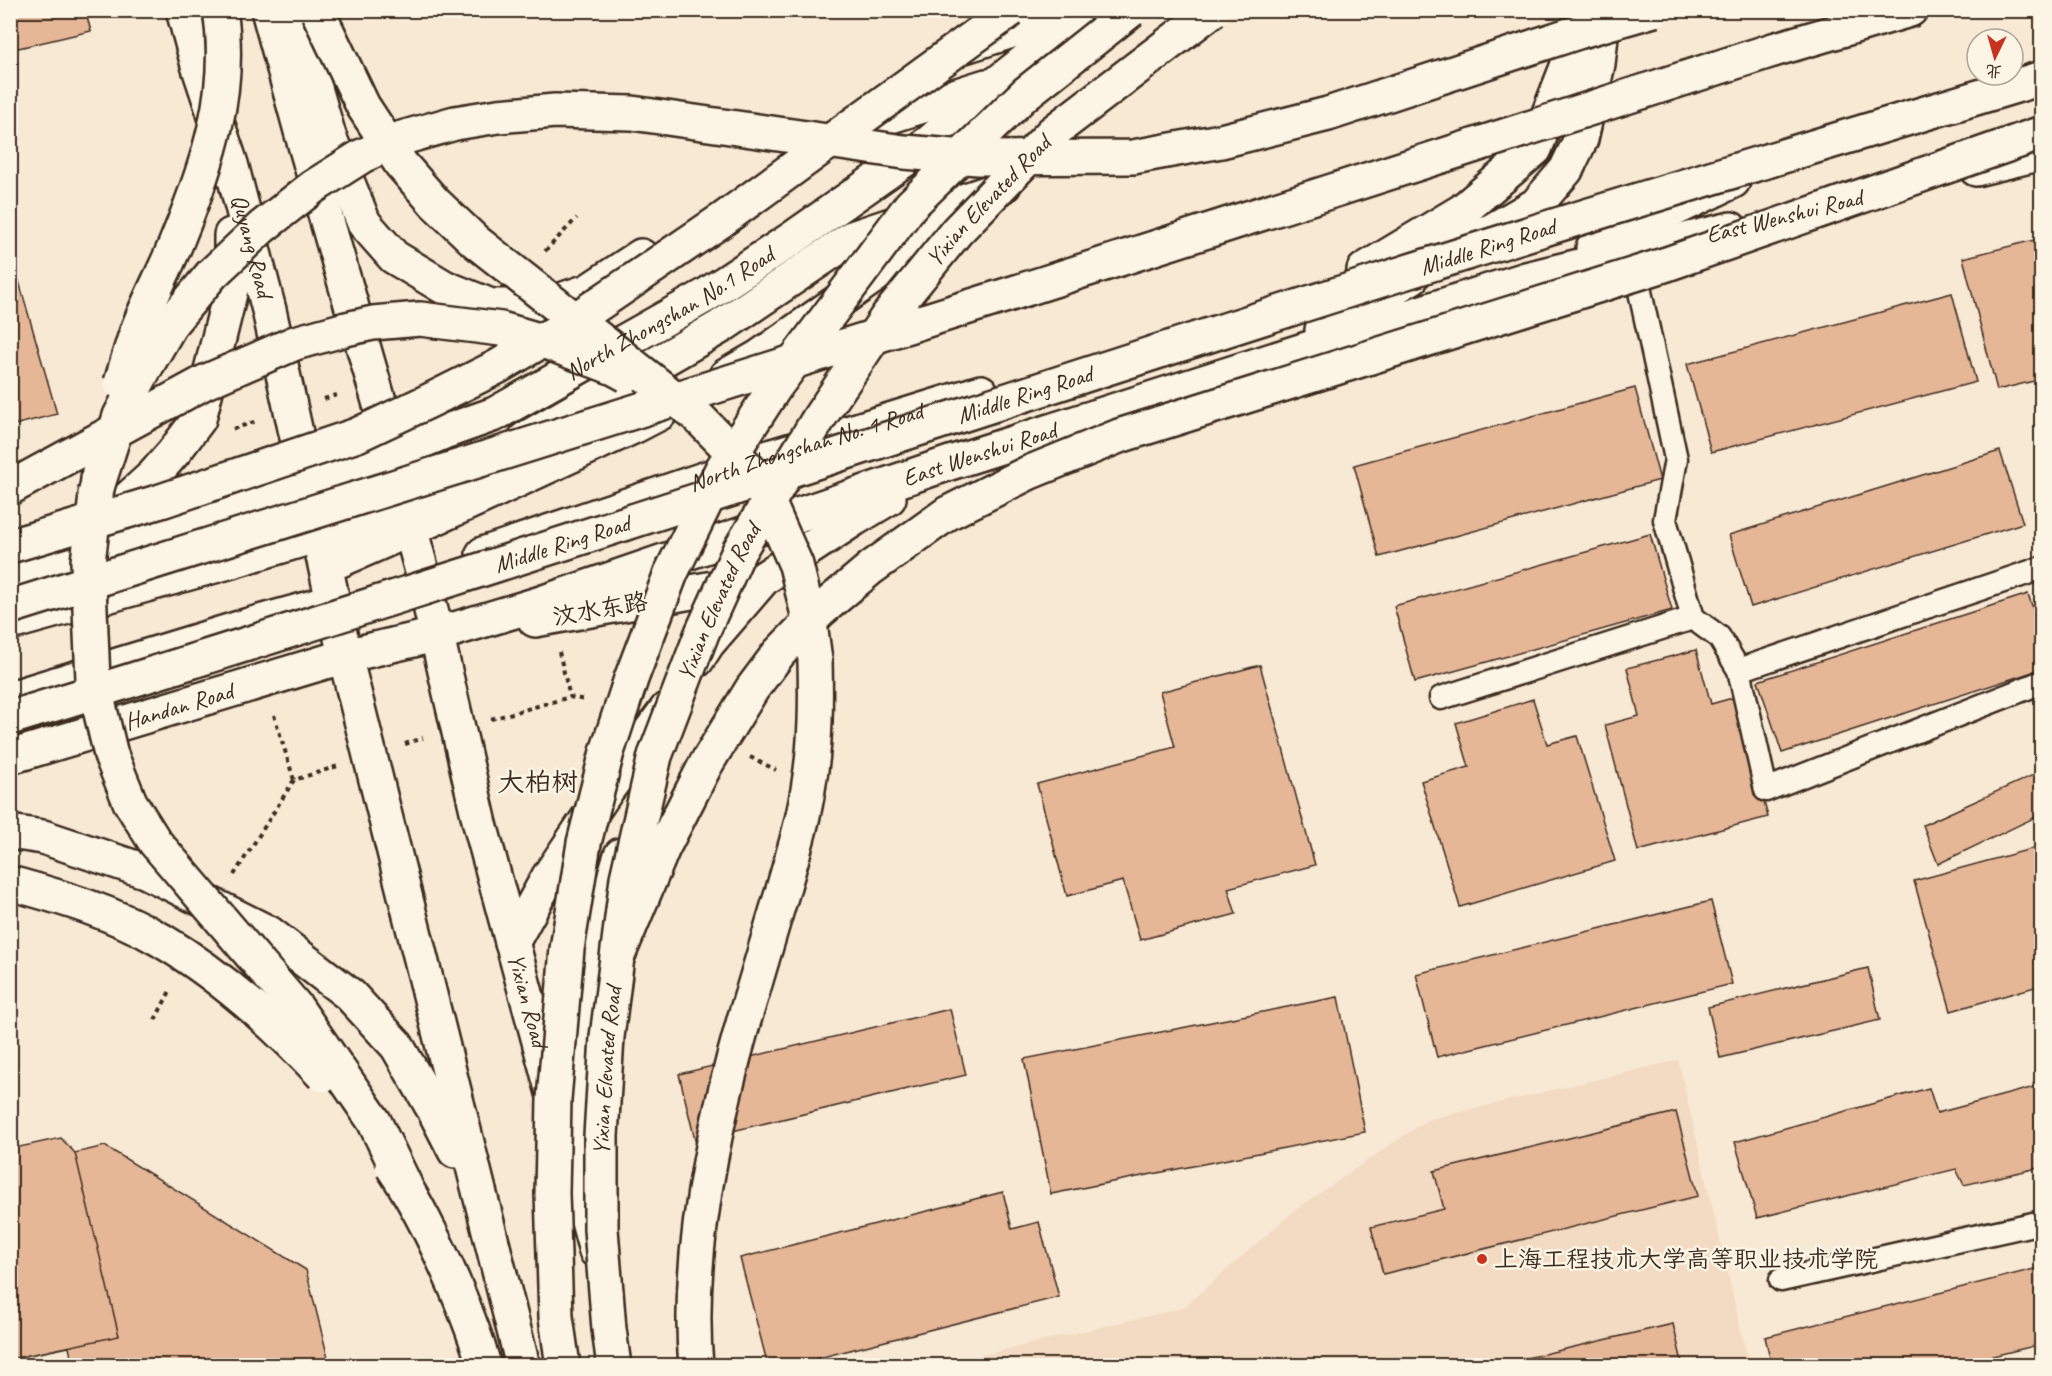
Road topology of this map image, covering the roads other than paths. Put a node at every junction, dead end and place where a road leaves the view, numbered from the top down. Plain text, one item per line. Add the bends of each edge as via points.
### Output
1 (183, 10) edge
2 (220, 10) edge
3 (268, 10) edge
4 (292, 10) edge
5 (317, 10) edge
6 (1011, 10) edge
7 (1065, 10) edge
8 (1089, 10) edge
9 (1131, 10) edge
10 (1213, 10) edge
11 (1231, 10) edge
12 (1584, 10) edge
13 (1605, 10) edge
14 (1654, 10) edge
15 (1910, 10) edge
16 (2042, 65) edge
17 (2025, 70) edge
18 (2042, 78) edge
19 (1000, 81) junction
20 (1965, 87) edge
21 (2042, 132) edge
22 (815, 140) junction
23 (930, 142) junction
24 (2042, 153) edge
25 (231, 164) junction
26 (996, 190) junction
27 (1536, 204) junction
28 (852, 238) junction
29 (1632, 253) junction
30 (1364, 270) junction
31 (1526, 279) junction
32 (1271, 360) junction
33 (696, 415) junction
34 (394, 453) junction
35 (950, 463) junction
36 (308, 483) junction
37 (10, 488) edge
38 (96, 494) junction
39 (408, 520) junction
40 (10, 546) edge
41 (323, 550) junction
42 (47, 561) junction
43 (2042, 568) edge
44 (10, 572) edge
45 (423, 575) junction
46 (764, 578) junction
47 (334, 601) junction
48 (10, 606) edge
49 (1693, 618) junction
50 (10, 623) edge
51 (435, 635) junction
52 (345, 656) junction
53 (1739, 670) junction
54 (2042, 682) edge
55 (10, 698) edge
56 (1441, 698) dead end
57 (10, 717) edge
58 (662, 718) junction
59 (10, 757) edge
60 (10, 832) edge
61 (10, 883) edge
62 (513, 943) junction
63 (617, 958) junction
64 (575, 1171) junction
65 (405, 1185) junction
66 (484, 1208) junction
67 (2042, 1222) edge
68 (493, 1247) junction
69 (1781, 1280) dead end
70 (483, 1365) edge
71 (523, 1365) edge
72 (564, 1365) edge
73 (614, 1365) edge
74 (628, 1365) edge
75 (696, 1365) edge

1 - 25 main road, Quyang Road
2 - 38 main road, bridge via 224,84 212,145 178,238 138,329 113,406
3 - 34 main road
4 - 22 main road via 329,136 364,223 394,256 444,287 491,306 543,306 588,291
5 - 33 main road, bridge via 363,106 401,164 435,203 475,241
6 - 40 main road, bridge via 703,233 560,330 497,367 357,435
7 - 22 main road via 943,53 882,88
8 - 19 main road, North Zhongshan No.1 Road
9 - 72 main road, Yixian Elevated Road, bridge via 1025,94 911,205 775,387 722,469 671,573 607,752 584,843 567,949 554,1100 552,1193 556,1317
10 - 63 main road, Yixian Elevated Road, bridge via 1053,132 1029,156 957,231 887,317 819,418 740,550 702,633 655,756 627,878
11 - 26 main road, North Zhongshan No.1 Road
12 - 30 main road, North Zhongshan No. 1 Road via 1569,62 1535,149 1462,211
13 - 27 main road, North Zhongshan No. 1 Road via 1581,139 1566,170
14 - 38 main road, bridge via 1328,114 1221,141 1133,157 978,158 904,152 632,113 555,111 498,116 402,138 362,156 313,187 212,274 172,322 143,372 120,416
15 - 48 main road, bridge
16 - 17 main road
18 - 57 main road, Middle Ring Road, bridge via 1413,270 266,639
19 - 22 main road
19 - 23 main road, North Zhongshan No.1 Road
20 - 31 main road, East Wenshui Road via 1917,100 1877,117
21 - 63 main road, bridge via 1667,264 1119,436 1028,473 948,513 871,568 820,611 779,653 752,689 706,764 663,848
23 - 28 main road, North Zhongshan No.1 Road
23 - 34 main road, North Zhongshan No.1 Road via 705,296 495,414
24 - 29 main road, East Wenshui Road
25 - 36 main road, Quyang Road
25 - 42 main road via 231,289 199,419 153,476
26 - 28 main road, North Zhongshan No.1 Road
26 - 39 main road via 759,357 636,426
27 - 30 main road, North Zhongshan No. 1 Road via 1491,231
27 - 32 main road
28 - 39 main road, North Zhongshan No.1 Road via 720,327
29 - 31 main road, East Wenshui Road
29 - 49 lane via 1676,459 1665,520
30 - 45 main road, North Zhongshan No. 1 Road via 766,458
31 - 32 main road, East Wenshui Road
32 - 35 main road, East Wenshui Road
33 - 37 main road, bridge via 614,368 546,342 468,324 390,321 346,328 295,343 205,382
33 - 75 main road, bridge via 748,468 782,533 796,566 810,623 816,694 815,739 797,843 743,1023 708,1178 697,1253
34 - 36 main road, North Zhongshan No.1 Road
34 - 39 main road, Yixian Road
35 - 46 main road
35 - 51 main road, East Wenshui Road via 538,604
36 - 41 main road, Quyang Road
36 - 42 main road
38 - 65 main road, bridge via 88,562 93,680 111,755 130,802 155,842 296,1007 374,1120
39 - 41 main road
39 - 45 main road, Yixian Road
41 - 47 main road, Quyang Road
41 - 50 main road
42 - 44 main road
43 - 53 lane
45 - 47 main road, North Zhongshan No. 1 Road
45 - 51 main road, Yixian Road
46 - 51 main road, 汶水东路 via 597,610
46 - 58 main road via 708,643
47 - 52 main road, Quyang Road
47 - 55 main road
49 - 53 lane via 1719,638
49 - 56 lane
51 - 52 main road, Handan Road
51 - 62 main road, Yixian Road
52 - 59 main road, Handan Road
52 - 66 main road
53 - 54 lane via 1766,790
58 - 62 main road via 549,876
58 - 64 main road via 587,966 575,1091
60 - 66 main road via 43,837 145,870 269,933 350,995 397,1046 435,1110
61 - 65 main road, bridge via 62,897 159,939 234,991 265,1016 332,1085
62 - 64 main road, Yixian Road
63 - 73 main road, Yixian Elevated Road, bridge via 601,1136 601,1229
64 - 74 main road, Yixian Road
65 - 70 main road, bridge via 441,1253
66 - 68 main road
67 - 69 lane
68 - 70 main road
68 - 71 main road

